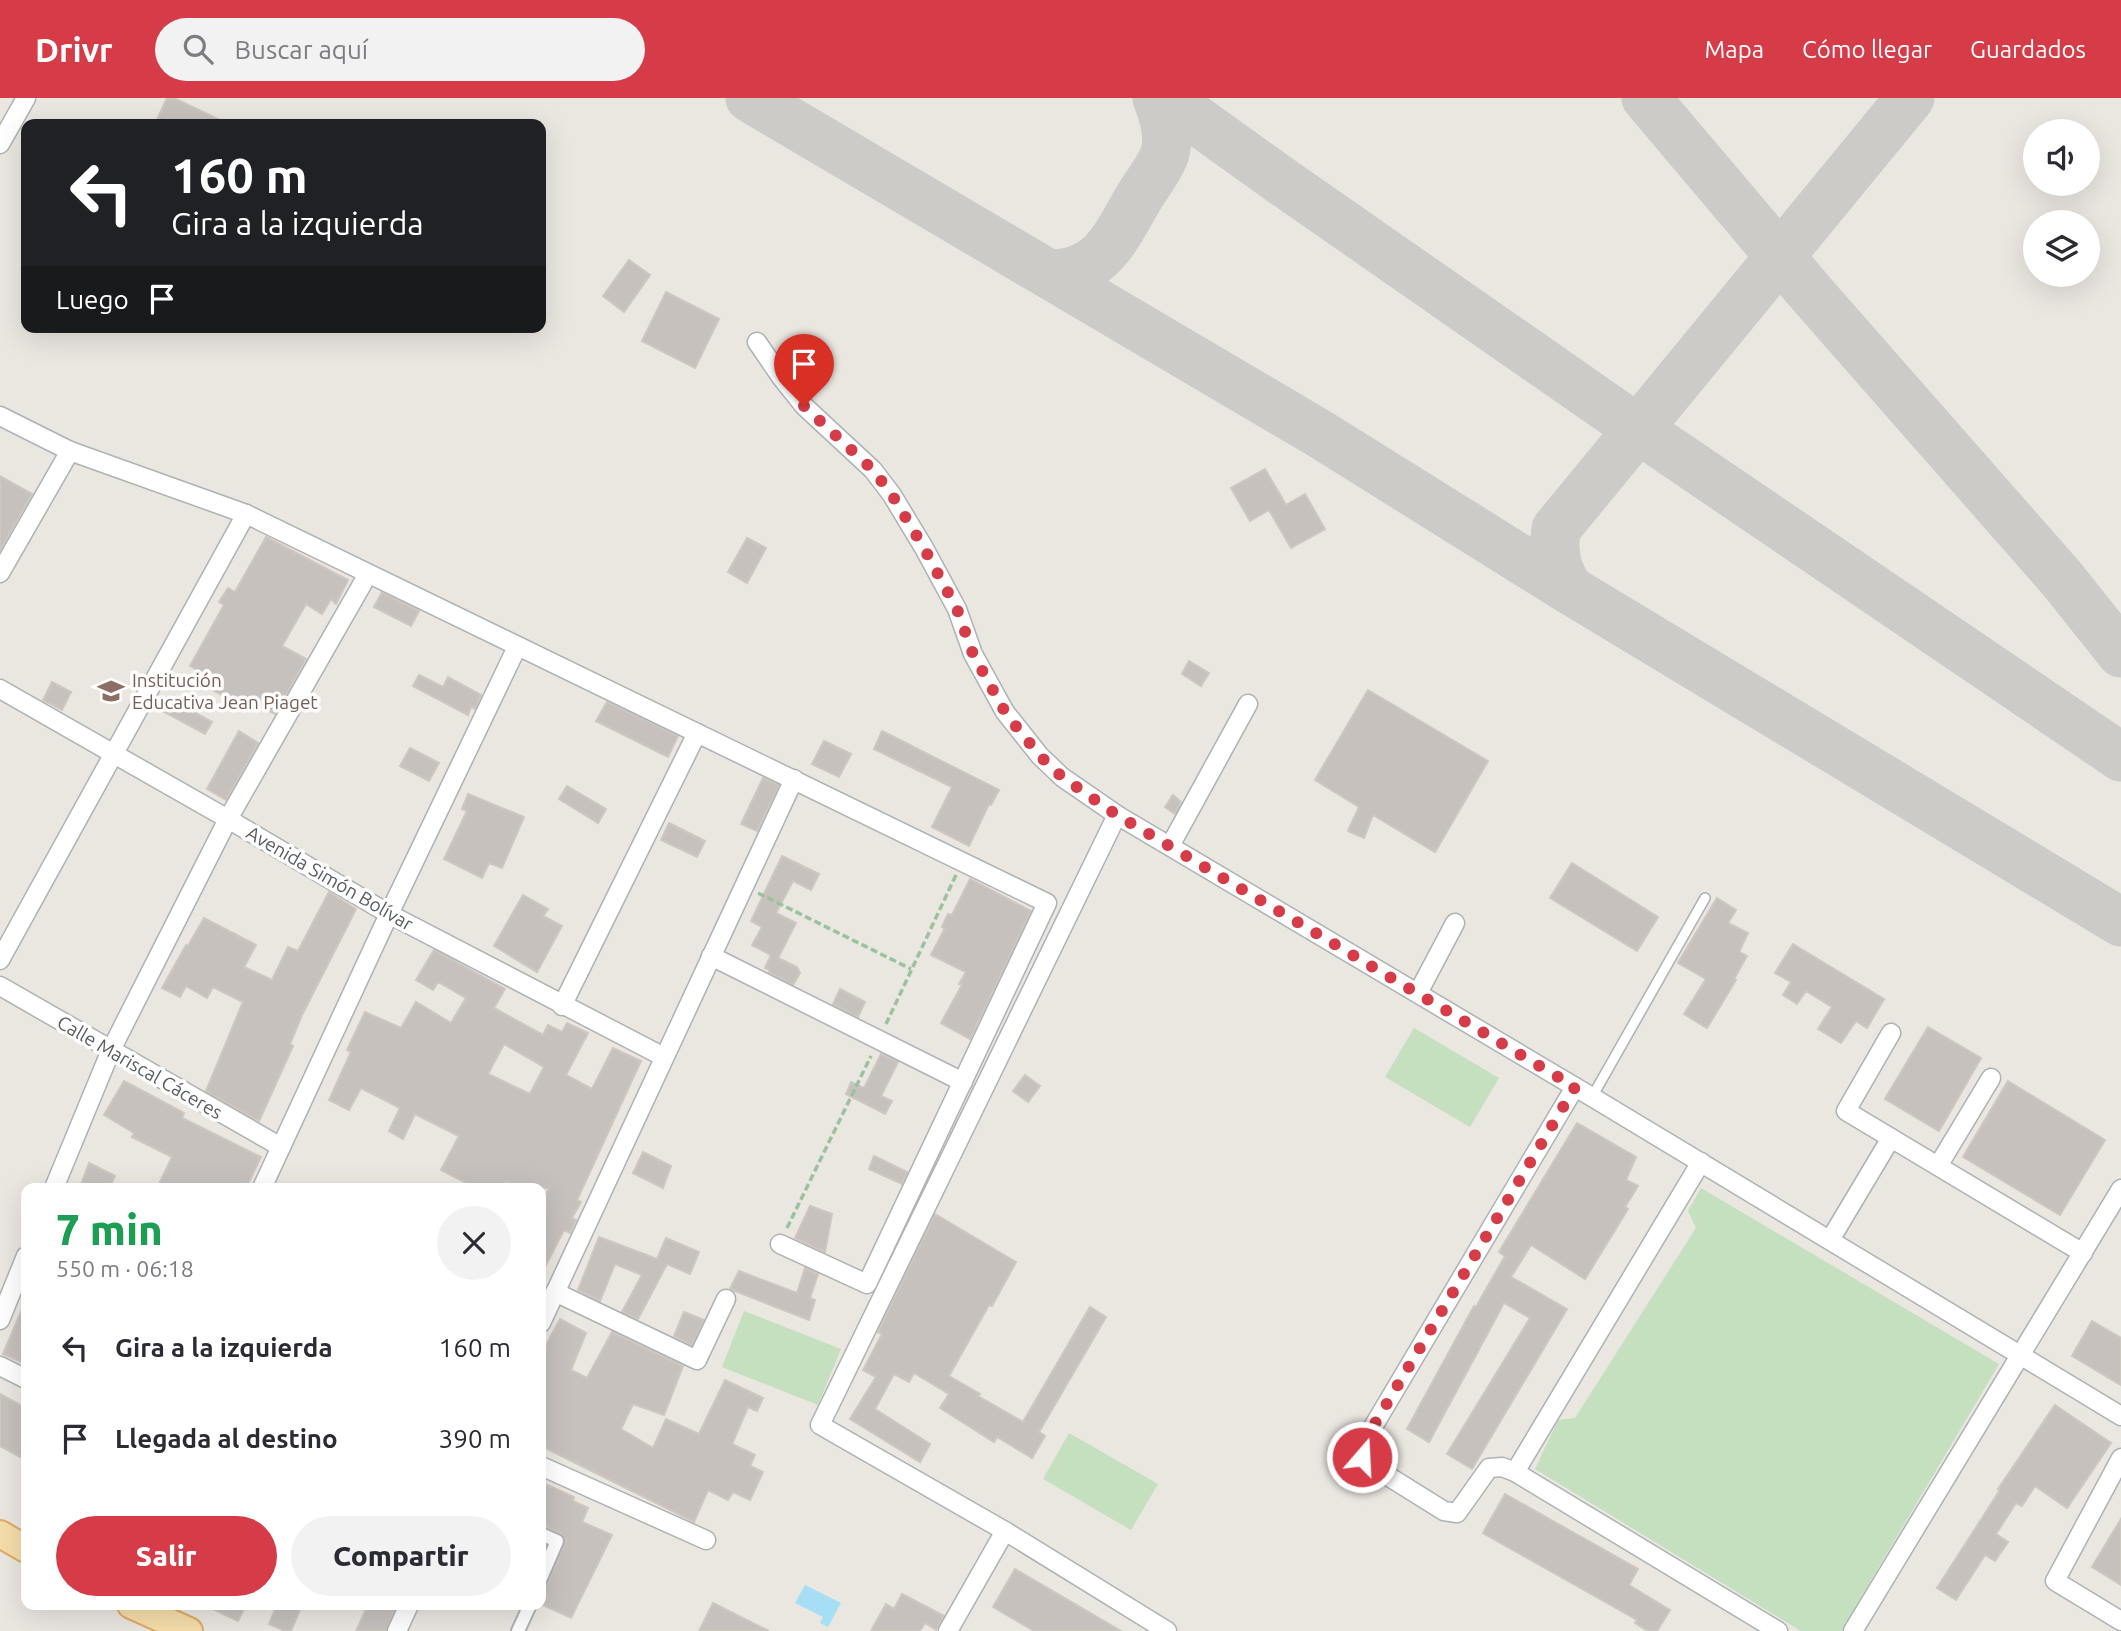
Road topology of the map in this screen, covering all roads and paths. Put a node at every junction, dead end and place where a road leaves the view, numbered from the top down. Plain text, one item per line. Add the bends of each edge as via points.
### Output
1 (26, 98) edge
2 (0, 144) edge
3 (757, 342) dead end
4 (0, 416) edge
5 (69, 451) junction
6 (246, 514) junction
7 (0, 573) edge
8 (368, 574) junction
9 (517, 648) junction
10 (0, 689) edge
11 (1248, 704) dead end
12 (697, 733) junction
13 (113, 753) junction
14 (794, 779) junction
15 (1117, 815) junction
16 (229, 818) junction
17 (1170, 846) junction
18 (745, 885) junction
19 (1705, 898) dead end
20 (389, 914) junction
21 (1455, 923) dead end
22 (711, 956) junction
23 (0, 960) edge
24 (912, 970) dead end
25 (0, 986) edge
26 (1418, 993) junction
27 (562, 1006) junction
28 (1891, 1033) dead end
29 (111, 1050) junction
30 (664, 1057) junction
31 (1991, 1078) dead end
32 (963, 1082) junction
33 (1575, 1087) junction
34 (1592, 1097) junction
35 (1891, 1138) junction
36 (281, 1147) junction
37 (1701, 1163) junction
38 (1938, 1166) junction
39 (56, 1183) edge
40 (264, 1183) edge
41 (2121, 1189) edge
42 (1830, 1240) junction
43 (780, 1244) dead end
44 (2082, 1253) junction
45 (21, 1268) edge
46 (555, 1292) junction
47 (726, 1299) dead end
48 (546, 1312) edge
49 (0, 1320) edge
50 (2021, 1356) junction
51 (0, 1366) edge
52 (21, 1376) edge
53 (2121, 1416) edge
54 (2121, 1458) edge
55 (546, 1468) edge
56 (1515, 1472) junction
57 (1005, 1531) junction
58 (0, 1535) edge
59 (546, 1536) edge
60 (706, 1540) dead end
61 (21, 1546) edge
62 (546, 1566) edge
63 (142, 1610) edge
64 (407, 1610) edge
65 (528, 1610) edge
66 (2121, 1621) edge
67 (190, 1631) edge
68 (397, 1631) edge
69 (518, 1631) edge
70 (948, 1631) edge
71 (1167, 1631) edge
72 (1778, 1631) edge
73 (1853, 1631) edge

1 - 2 street
3 - 15 street via 804,406 873,470 892,495 957,609 973,654 1005,712 1062,777
4 - 5 street
5 - 6 street
5 - 7 street
6 - 8 street
6 - 13 street
8 - 9 street
8 - 16 street
9 - 12 street
9 - 20 street
10 - 13 street, Avenida Simón Bolívar
11 - 17 street
12 - 14 street
12 - 27 street
13 - 16 street, Avenida Simón Bolívar
13 - 23 street
14 - 18 street
14 - 32 street via 1047,903
15 - 17 street
15 - 57 street via 820,1425
16 - 20 street, Avenida Simón Bolívar
16 - 29 street
17 - 26 street
18 - 22 street
18 - 24 path
19 - 34 lane
20 - 27 street, Avenida Simón Bolívar
20 - 36 street
21 - 26 street
22 - 30 street
22 - 32 street
25 - 29 street, Calle Mariscal Cáceres
26 - 33 street
27 - 30 street, Avenida Simón Bolívar
28 - 35 street via 1846,1111
29 - 36 street, Calle Mariscal Cáceres
29 - 39 street
30 - 46 street
31 - 38 street
32 - 43 street via 867,1284
33 - 34 street
33 - 56 street via 1361,1447 1367,1463 1444,1510 1457,1513 1489,1468
34 - 37 street
35 - 38 street
35 - 42 street
36 - 40 street
37 - 42 street
37 - 56 street
38 - 44 street
41 - 44 street
42 - 50 street
44 - 50 street
45 - 49 street
46 - 47 street via 697,1360
46 - 48 street
50 - 53 street
50 - 73 street
51 - 52 street
54 - 66 street via 2055,1581
55 - 60 street
56 - 72 street
57 - 70 street
57 - 71 street
58 - 61 main road
59 - 62 street via 556,1541
63 - 67 main road
64 - 68 street
65 - 69 street

